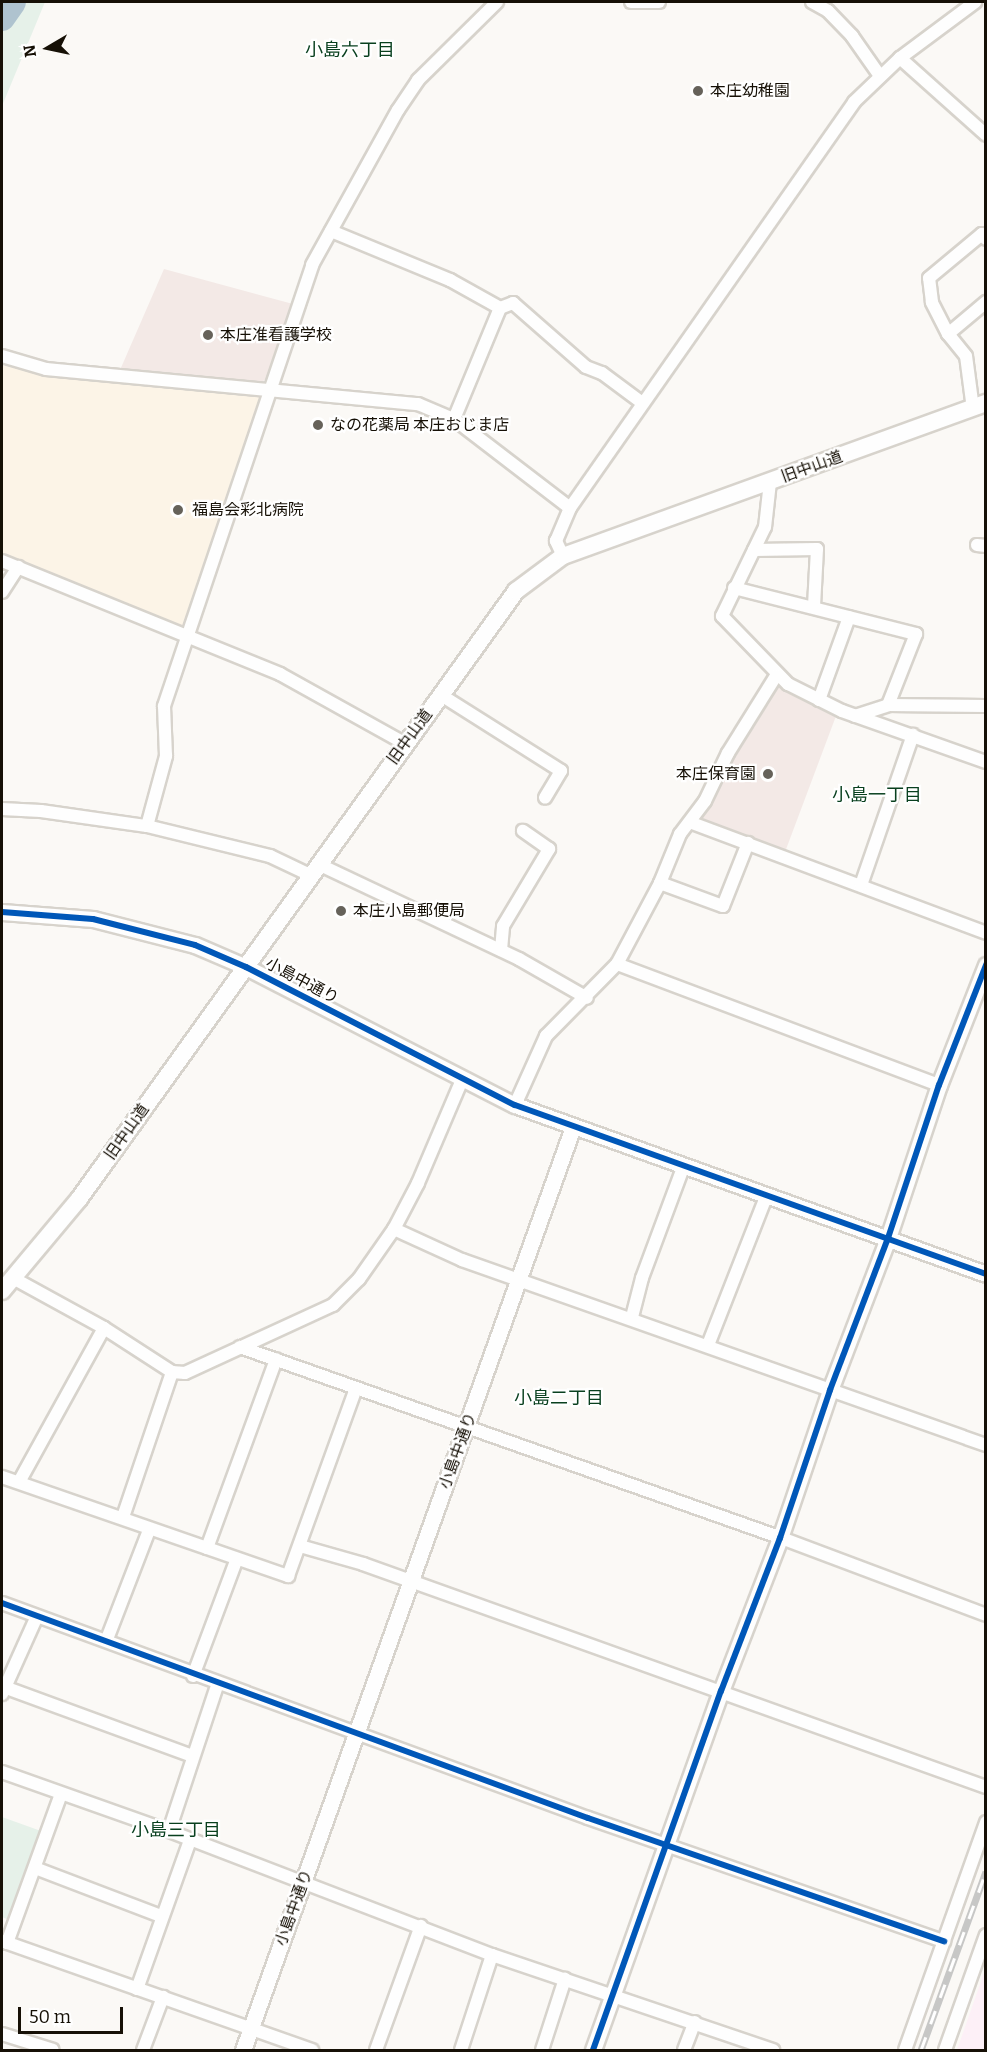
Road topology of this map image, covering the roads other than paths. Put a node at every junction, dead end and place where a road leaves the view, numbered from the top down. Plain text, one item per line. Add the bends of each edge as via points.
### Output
1 (497, 2) edge
2 (631, 2) edge
3 (659, 2) edge
4 (812, 2) edge
5 (975, 2) edge
6 (900, 58) junction
7 (880, 76) junction
8 (986, 135) edge
9 (331, 231) junction
10 (986, 239) edge
11 (986, 302) edge
12 (500, 308) junction
13 (948, 334) junction
14 (2, 356) edge
15 (272, 388) junction
16 (641, 402) junction
17 (979, 406) edge
18 (454, 419) junction
19 (770, 482) junction
20 (570, 508) junction
21 (754, 550) junction
22 (564, 556) junction
23 (2, 561) edge
24 (18, 567) junction
25 (734, 588) junction
26 (2, 592) edge
27 (814, 607) junction
28 (849, 617) junction
29 (187, 634) junction
30 (776, 676) junction
31 (441, 695) junction
32 (819, 700) junction
33 (888, 705) junction
34 (986, 706) edge
35 (855, 716) junction
36 (913, 735) junction
37 (406, 744) junction
38 (986, 762) edge
39 (545, 798) dead end
40 (2, 809) edge
41 (692, 823) junction
42 (147, 826) junction
43 (523, 831) dead end
44 (748, 843) junction
45 (314, 869) junction
46 (660, 883) junction
47 (861, 885) junction
48 (2, 912) edge
49 (986, 933) edge
50 (501, 950) junction
51 (617, 964) junction
52 (986, 965) edge
53 (246, 967) junction
54 (587, 998) junction
55 (462, 1080) junction
56 (939, 1085) junction
57 (515, 1106) junction
58 (573, 1127) junction
59 (683, 1168) junction
60 (766, 1197) junction
61 (394, 1229) junction
62 (888, 1238) junction
63 (986, 1274) edge
64 (14, 1278) junction
65 (518, 1280) junction
66 (2, 1291) edge
67 (632, 1317) junction
68 (104, 1328) junction
69 (708, 1345) junction
70 (240, 1347) junction
71 (276, 1359) junction
72 (172, 1372) junction
73 (356, 1388) junction
74 (830, 1390) junction
75 (467, 1427) junction
76 (986, 1445) edge
77 (2, 1477) edge
78 (19, 1482) junction
79 (123, 1517) junction
80 (149, 1530) junction
81 (780, 1538) junction
82 (300, 1546) junction
83 (207, 1548) junction
84 (236, 1561) junction
85 (412, 1581) junction
86 (2, 1603) edge
87 (986, 1615) edge
88 (37, 1616) junction
89 (107, 1639) junction
90 (193, 1676) junction
91 (218, 1683) junction
92 (3, 1690) edge
93 (721, 1690) junction
94 (357, 1733) junction
95 (193, 1756) junction
96 (2, 1772) edge
97 (986, 1787) edge
98 (61, 1794) junction
99 (986, 1822) edge
100 (169, 1831) junction
101 (190, 1839) junction
102 (668, 1842) junction
103 (35, 1868) junction
104 (304, 1882) junction
105 (162, 1916) junction
106 (421, 1926) junction
107 (986, 1935) edge
108 (944, 1941) junction
109 (4, 1942) edge
110 (492, 1955) junction
111 (565, 1978) junction
112 (137, 1989) junction
113 (614, 1993) junction
114 (163, 1997) junction
115 (695, 2022) junction
116 (251, 2028) junction
117 (2, 2034) edge
118 (53, 2050) edge
119 (143, 2050) edge
120 (243, 2050) edge
121 (309, 2050) edge
122 (376, 2050) edge
123 (461, 2050) edge
124 (542, 2050) edge
125 (593, 2050) edge
126 (684, 2050) edge
127 (773, 2050) edge
128 (904, 2050) edge
129 (945, 2050) edge

1 - 9 street via 418,80
2 - 3 street
4 - 7 street via 828,11 852,36
5 - 6 street
6 - 7 street
6 - 8 street
7 - 16 street via 854,102
9 - 12 street via 450,280
9 - 15 street via 312,265
10 - 13 street via 982,234 929,278 932,302
11 - 13 street
12 - 16 street via 513,303 586,367 602,373
12 - 18 street
13 - 17 street via 966,356
14 - 15 street via 46,369
15 - 18 street via 418,404
15 - 29 street
16 - 20 street
17 - 19 main road, 旧中山道
18 - 20 street
19 - 21 street via 765,527
19 - 22 main road, 旧中山道
20 - 22 street via 556,541
21 - 25 street
21 - 27 street via 817,549
22 - 31 main road, 旧中山道 via 516,591
23 - 24 street
24 - 26 street
24 - 29 street
25 - 27 street
25 - 30 street via 722,616
27 - 28 street
28 - 32 street
28 - 33 street via 916,634
29 - 37 street via 280,674
29 - 42 street via 164,706 166,756
30 - 32 street
30 - 41 street
31 - 37 main road, 旧中山道
31 - 39 street via 561,771
32 - 35 street
33 - 34 street
33 - 35 street
35 - 36 street
36 - 38 street
36 - 47 street
37 - 45 main road, 旧中山道
40 - 42 street
41 - 44 street
41 - 46 street via 680,834
42 - 45 street
43 - 50 street via 549,849 503,926
44 - 46 street via 723,906
44 - 47 street
45 - 50 street
45 - 53 main road, 旧中山道
46 - 51 street
47 - 49 street
48 - 53 street, 小島中通り via 93,919 195,945
50 - 54 street
51 - 54 street
51 - 56 street
52 - 56 street
53 - 55 street, 小島中通り
53 - 64 main road, 旧中山道 via 79,1199
54 - 57 street via 546,1036
55 - 57 street, 小島中通り
55 - 61 street
56 - 62 street
57 - 58 street, 小島中通り
58 - 59 street
58 - 65 street, 小島中通り
59 - 60 street
59 - 67 street via 642,1278
60 - 62 street
60 - 69 street
61 - 65 street
61 - 70 street via 359,1279 333,1305
62 - 63 street
62 - 74 street
64 - 66 main road, 旧中山道
64 - 68 street
65 - 67 street
65 - 75 street, 小島中通り
67 - 69 street
68 - 72 street
68 - 78 street
69 - 74 street
70 - 71 street
70 - 72 street via 185,1373
71 - 73 street
71 - 83 street
72 - 79 street
73 - 75 street
73 - 82 street
74 - 76 street
74 - 81 street
75 - 81 street
75 - 85 street, 小島中通り
77 - 78 street
78 - 79 street
79 - 80 street
80 - 83 street
80 - 89 street
81 - 87 street
81 - 93 street
82 - 84 street via 288,1576
82 - 85 street
83 - 84 street
84 - 90 street
85 - 93 street
85 - 94 street, 小島中通り
86 - 88 street
88 - 89 street
88 - 92 street
89 - 90 street
90 - 91 street
91 - 94 street
91 - 95 street
92 - 95 street
93 - 97 street
93 - 102 street
94 - 102 street via 588,1818
94 - 104 street, 小島中通り
95 - 100 street
96 - 98 street
98 - 100 street
98 - 103 street
99 - 108 street
100 - 101 street
101 - 104 street
101 - 105 street
102 - 108 street
102 - 113 street
103 - 105 street
103 - 109 street
104 - 106 street
104 - 116 street, 小島中通り
105 - 112 street
106 - 110 street
106 - 122 street
107 - 129 street
108 - 128 street
109 - 112 street
110 - 111 street
110 - 123 street
111 - 113 street
111 - 124 street
112 - 114 street
113 - 115 street
113 - 125 street
114 - 116 street
114 - 119 street
115 - 126 street
115 - 127 street
116 - 120 street, 小島中通り
116 - 121 street
117 - 118 street

